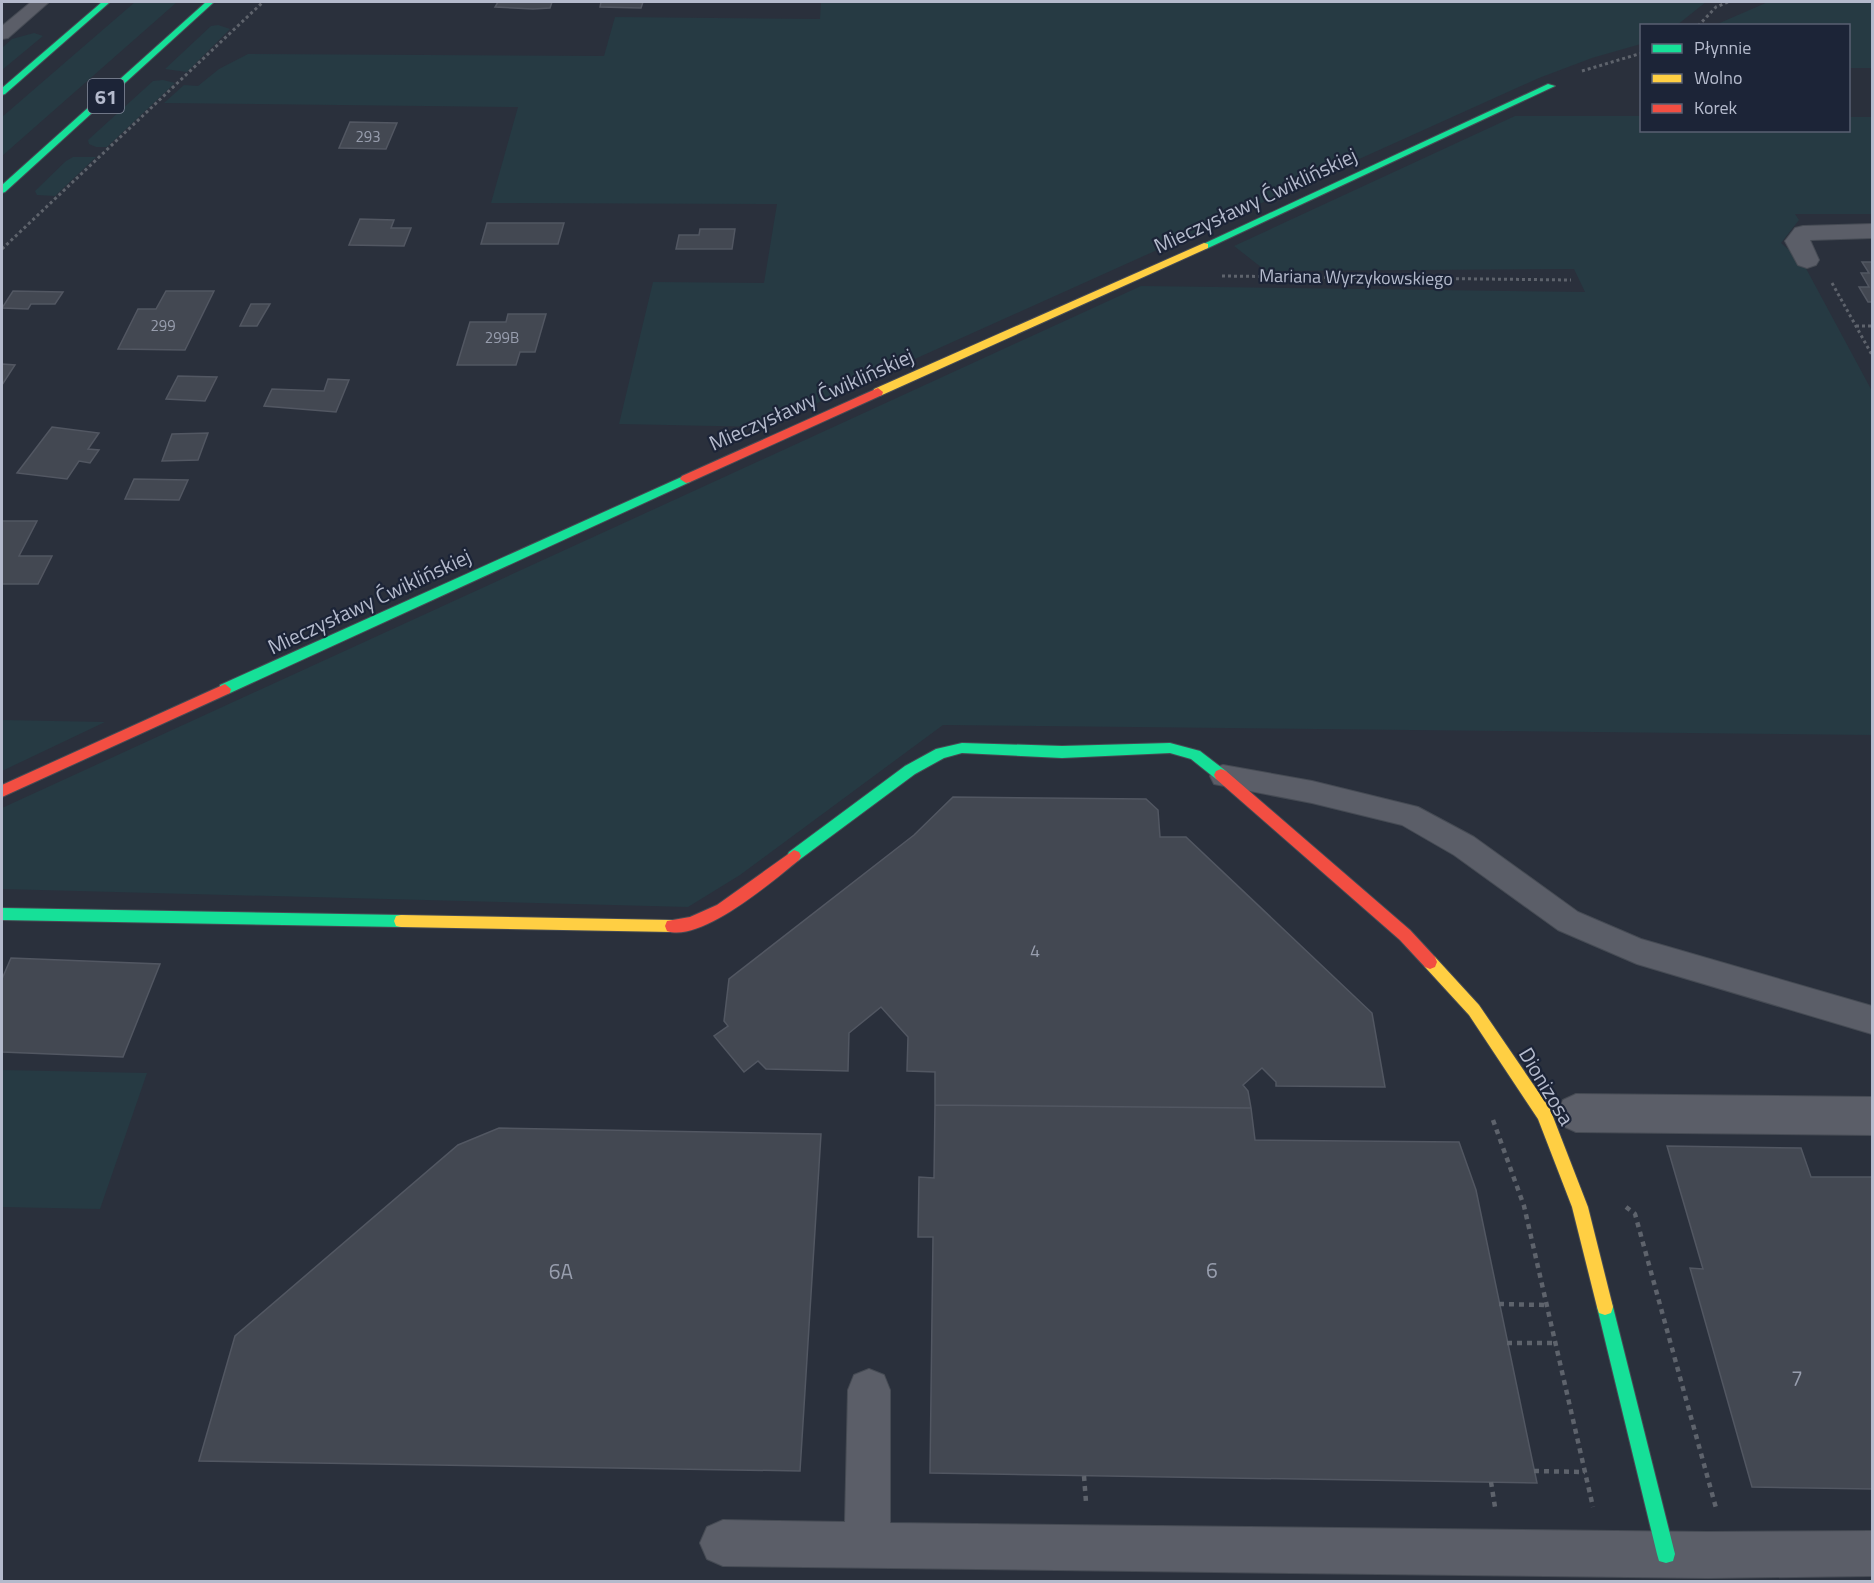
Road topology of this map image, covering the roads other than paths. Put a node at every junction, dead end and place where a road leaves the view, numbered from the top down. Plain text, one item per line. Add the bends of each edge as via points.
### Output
1 (41, 2) edge
2 (106, 2) edge
3 (210, 2) edge
4 (2, 34) edge
5 (1551, 86) road end
6 (2, 92) edge
7 (2, 190) edge
8 (1872, 231) edge
9 (1807, 260) dead end
10 (1223, 776) junction
11 (2, 791) edge
12 (2, 914) edge
13 (1872, 1020) edge
14 (1576, 1113) dead end
15 (1872, 1116) edge
16 (869, 1390) dead end
17 (723, 1543) dead end
18 (867, 1545) junction
19 (1666, 1554) junction
20 (1872, 1554) edge

1 - 4 lane
2 - 6 street
3 - 7 street, 61
5 - 11 street, Mieczysławy Ćwiklińskiej
8 - 9 street via 1803,233 1797,241
10 - 12 street, Dionizosa via 1195,755 1170,748 1062,752 962,748 941,753 910,770 723,910 699,922 674,926
10 - 13 lane via 1408,815 1464,846 1568,921 1637,951
10 - 19 street, Dionizosa via 1405,935 1474,1010 1544,1114 1580,1207
14 - 15 street
16 - 18 street
17 - 18 street
18 - 19 street
19 - 20 street

